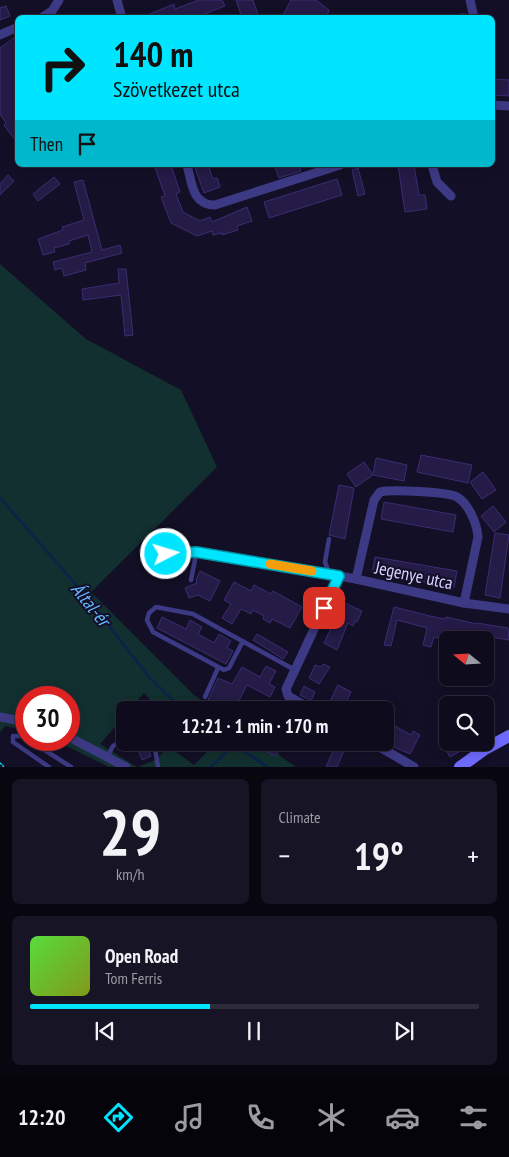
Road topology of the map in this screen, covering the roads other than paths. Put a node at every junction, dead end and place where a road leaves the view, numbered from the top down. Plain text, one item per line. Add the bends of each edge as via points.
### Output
1 (59, 0) edge
2 (117, 0) edge
3 (470, 0) edge
4 (473, 13) dead end
5 (46, 15) edge
6 (121, 15) edge
7 (15, 28) edge
8 (0, 35) edge
9 (495, 105) edge
10 (509, 106) edge
11 (188, 167) edge
12 (334, 167) edge
13 (433, 167) edge
14 (451, 196) dead end
15 (329, 539) dead end
16 (156, 549) dead end
17 (196, 552) junction
18 (334, 575) junction
19 (191, 580) dead end
20 (356, 580) junction
21 (464, 603) junction
22 (509, 609) edge
23 (243, 641) junction
24 (218, 668) junction
25 (295, 670) junction
26 (205, 697) dead end
27 (297, 701) edge
28 (0, 717) edge
29 (15, 720) edge
30 (509, 736) edge
31 (80, 743) edge
32 (116, 744) edge
33 (26, 751) edge
34 (46, 751) edge
35 (155, 751) edge
36 (386, 751) edge
37 (106, 757) junction
38 (48, 767) edge
39 (71, 767) edge
40 (126, 767) edge
41 (158, 767) edge
42 (414, 767) edge
43 (460, 767) edge

1 - 5 street
2 - 6 street
3 - 4 street
7 - 8 street
9 - 10 street
11 - 12 street via 196,197 200,202 214,205
13 - 14 street via 438,182
15 - 18 lane via 325,562
16 - 17 street, Jegenye utca via 166,554
17 - 18 street, Jegenye utca
17 - 19 lane
18 - 20 street, Jegenye utca
18 - 25 street
20 - 21 street, Jegenye utca
20 - 21 street, Jegenye utca via 374,500 380,492 449,494 461,500 478,528
21 - 22 street, Jegenye utca
23 - 24 lane via 229,668
23 - 24 lane via 193,614 152,609 147,620 153,632
23 - 25 lane
24 - 26 lane
25 - 27 street via 286,689 288,696
28 - 29 street
30 - 43 street
31 - 37 street
32 - 37 lane
33 - 38 lane
34 - 39 lane
35 - 41 lane
36 - 42 street
37 - 40 street

